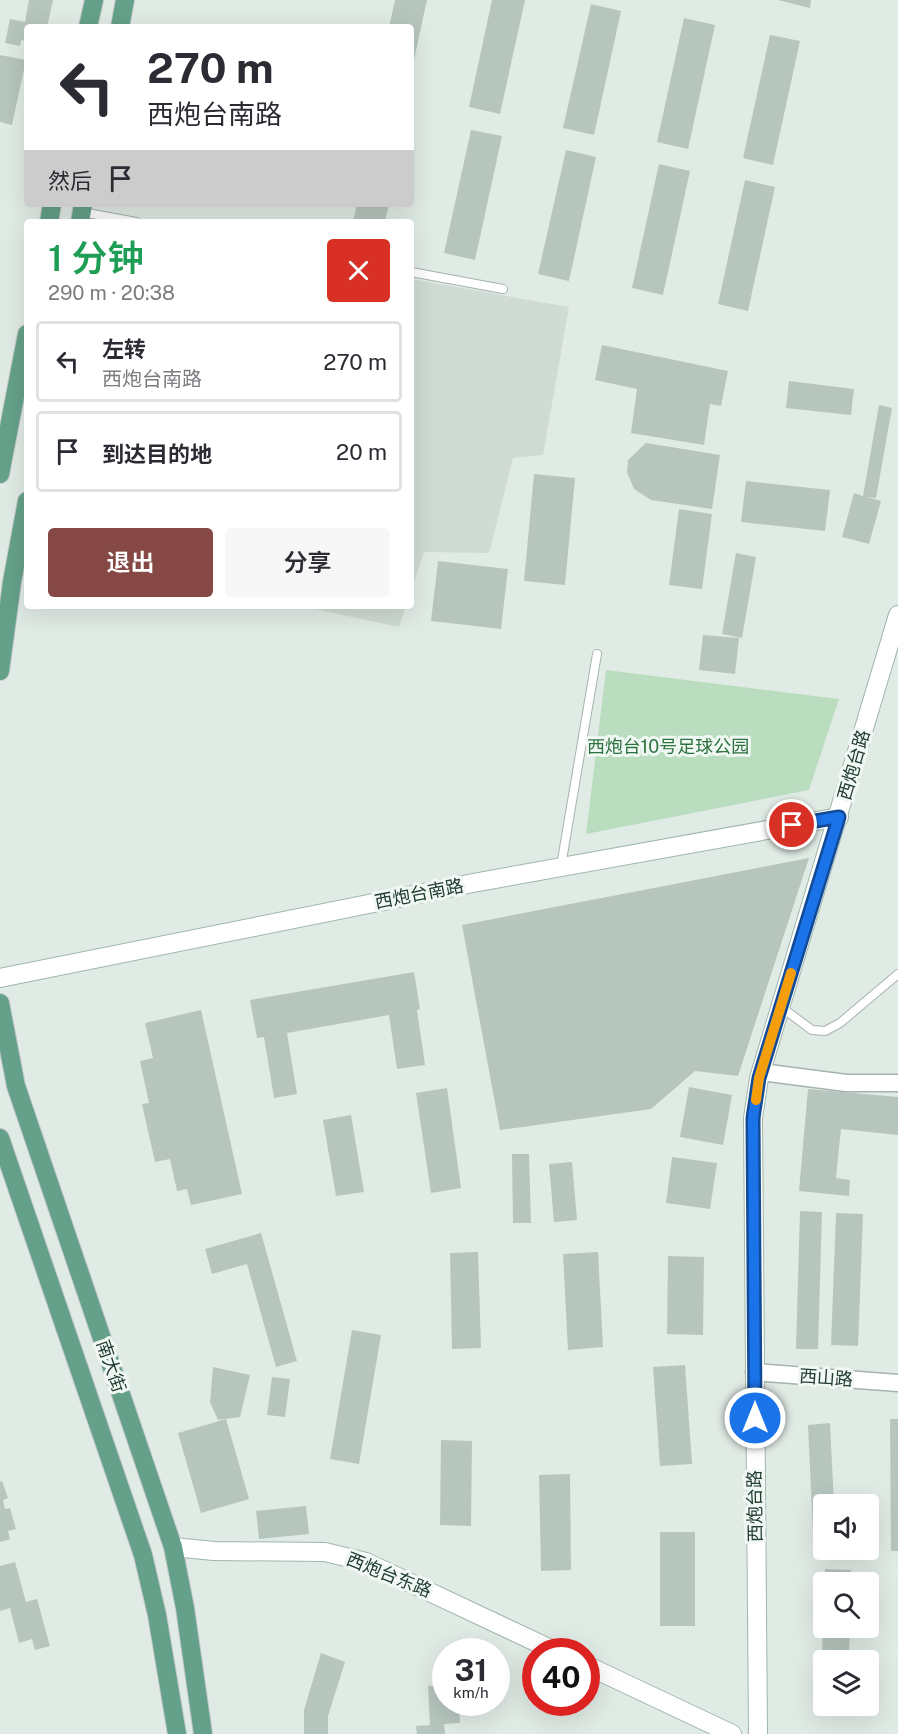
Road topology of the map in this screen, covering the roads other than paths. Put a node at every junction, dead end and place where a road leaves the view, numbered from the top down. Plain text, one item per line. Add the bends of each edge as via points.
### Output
1 (94, 0) edge
2 (125, 0) edge
3 (89, 24) edge
4 (121, 24) edge
5 (81, 213) edge
6 (118, 219) edge
7 (414, 273) edge
8 (503, 289) dead end
9 (24, 350) edge
10 (0, 474) edge
11 (24, 517) edge
12 (898, 615) edge
13 (597, 654) dead end
14 (0, 671) edge
15 (839, 817) junction
16 (561, 867) junction
17 (898, 974) edge
18 (0, 978) edge
19 (0, 1004) edge
20 (781, 1007) junction
21 (761, 1072) junction
22 (898, 1083) edge
23 (0, 1138) edge
24 (754, 1372) junction
25 (898, 1383) edge
26 (173, 1547) junction
27 (527, 1638) edge
28 (600, 1672) edge
29 (177, 1734) edge
30 (202, 1734) edge
31 (732, 1734) edge
32 (758, 1734) edge

1 - 3 main road
2 - 4 main road
5 - 6 lane
7 - 8 lane
9 - 10 main road
11 - 14 main road
12 - 15 street, 西炮台路
13 - 16 lane
15 - 16 street, 西炮台南路
15 - 20 street, 西炮台路
16 - 18 street, 西炮台南路
17 - 20 lane via 825,1031 812,1030
19 - 26 main road, 南大街 via 16,1086
20 - 21 street, 西炮台路
21 - 22 street via 846,1083
21 - 24 street, 西炮台路 via 753,1118
23 - 29 main road, 南大街 via 143,1555
24 - 25 street, 西山路
24 - 32 street, 西炮台路
26 - 27 street, 西炮台东路 via 325,1552 366,1562
26 - 30 main road, 南大街 via 186,1608
28 - 31 street

